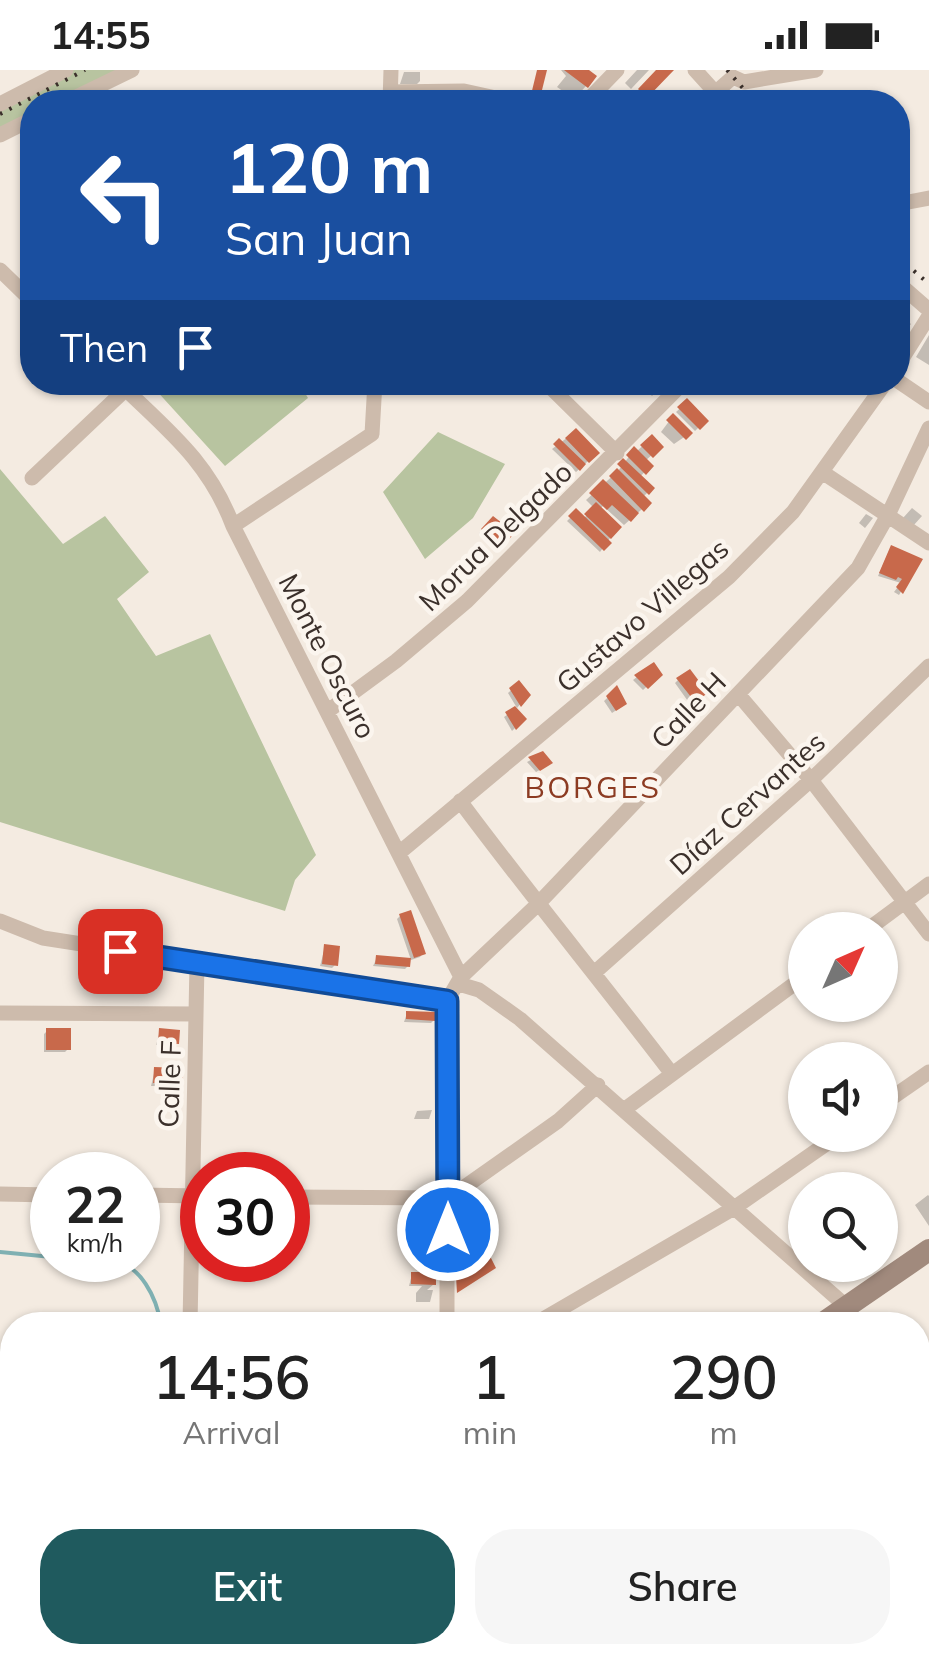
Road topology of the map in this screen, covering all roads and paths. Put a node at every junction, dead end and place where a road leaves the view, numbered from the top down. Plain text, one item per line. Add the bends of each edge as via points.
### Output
1 (66, 70) edge
2 (132, 70) edge
3 (617, 70) edge
4 (816, 70) edge
5 (786, 72) edge
6 (27, 90) edge
7 (91, 90) edge
8 (598, 90) edge
9 (722, 90) edge
10 (0, 270) edge
11 (20, 290) edge
12 (910, 295) edge
13 (929, 313) edge
14 (910, 345) edge
15 (112, 395) edge
16 (130, 395) edge
17 (374, 395) edge
18 (558, 395) edge
19 (672, 395) edge
20 (877, 395) edge
21 (929, 428) edge
22 (617, 453) junction
23 (822, 472) junction
24 (32, 478) dead end
25 (888, 515) junction
26 (234, 526) junction
27 (929, 543) edge
28 (929, 666) edge
29 (738, 694) junction
30 (328, 711) junction
31 (811, 780) junction
32 (460, 801) junction
33 (399, 854) junction
34 (929, 884) edge
35 (906, 901) junction
36 (537, 905) junction
37 (891, 912) edge
38 (0, 921) edge
39 (929, 934) edge
40 (197, 964) junction
41 (594, 973) junction
42 (460, 981) junction
43 (788, 989) edge
44 (447, 1001) junction
45 (0, 1012) edge
46 (196, 1014) junction
47 (929, 1072) edge
48 (672, 1074) junction
49 (598, 1085) junction
50 (898, 1094) edge
51 (625, 1109) junction
52 (197, 1152) edge
53 (815, 1152) edge
54 (0, 1194) edge
55 (30, 1194) edge
56 (310, 1197) edge
57 (449, 1198) junction
58 (734, 1208) junction
59 (929, 1250) edge
60 (192, 1282) edge
61 (847, 1306) junction
62 (191, 1312) edge
63 (447, 1312) edge
64 (555, 1312) edge
65 (838, 1312) edge

1 - 6 street
2 - 7 street
3 - 8 street
4 - 5 street
5 - 9 street via 744,82 733,77
10 - 11 street
12 - 13 street
13 - 14 street
15 - 24 street
16 - 26 street, Monte Oscuro via 198,459
17 - 26 street via 372,434
18 - 22 street
19 - 22 street, Morua Delgado
20 - 23 street, Gustavo Villegas
21 - 25 street, Calle H
22 - 30 street, Morua Delgado via 468,601
23 - 25 street
23 - 32 street, Gustavo Villegas via 729,577
25 - 27 street
25 - 29 street, Calle H via 858,568
26 - 30 street, Monte Oscuro
28 - 31 street, Díaz Cervantes
29 - 31 street
29 - 36 street, Calle H
30 - 33 street, Monte Oscuro
31 - 35 street
31 - 41 street, Díaz Cervantes
32 - 33 street, Gustavo Villegas
32 - 36 street
33 - 42 street, Monte Oscuro
34 - 35 street
35 - 37 street
35 - 39 street
36 - 41 street
36 - 42 street, Calle H
38 - 40 street via 43,938
40 - 44 street
40 - 46 street, Calle F
41 - 48 street
42 - 44 street, Calle H
42 - 49 street via 496,1001
43 - 48 street
44 - 57 street
45 - 46 street
46 - 52 street, Calle F
47 - 50 street
48 - 51 street
49 - 51 street
49 - 57 street
51 - 58 street
53 - 58 street
54 - 55 street
56 - 57 street
57 - 63 street
58 - 61 street
58 - 64 street
59 - 61 street
60 - 62 street, Calle F
61 - 65 street

